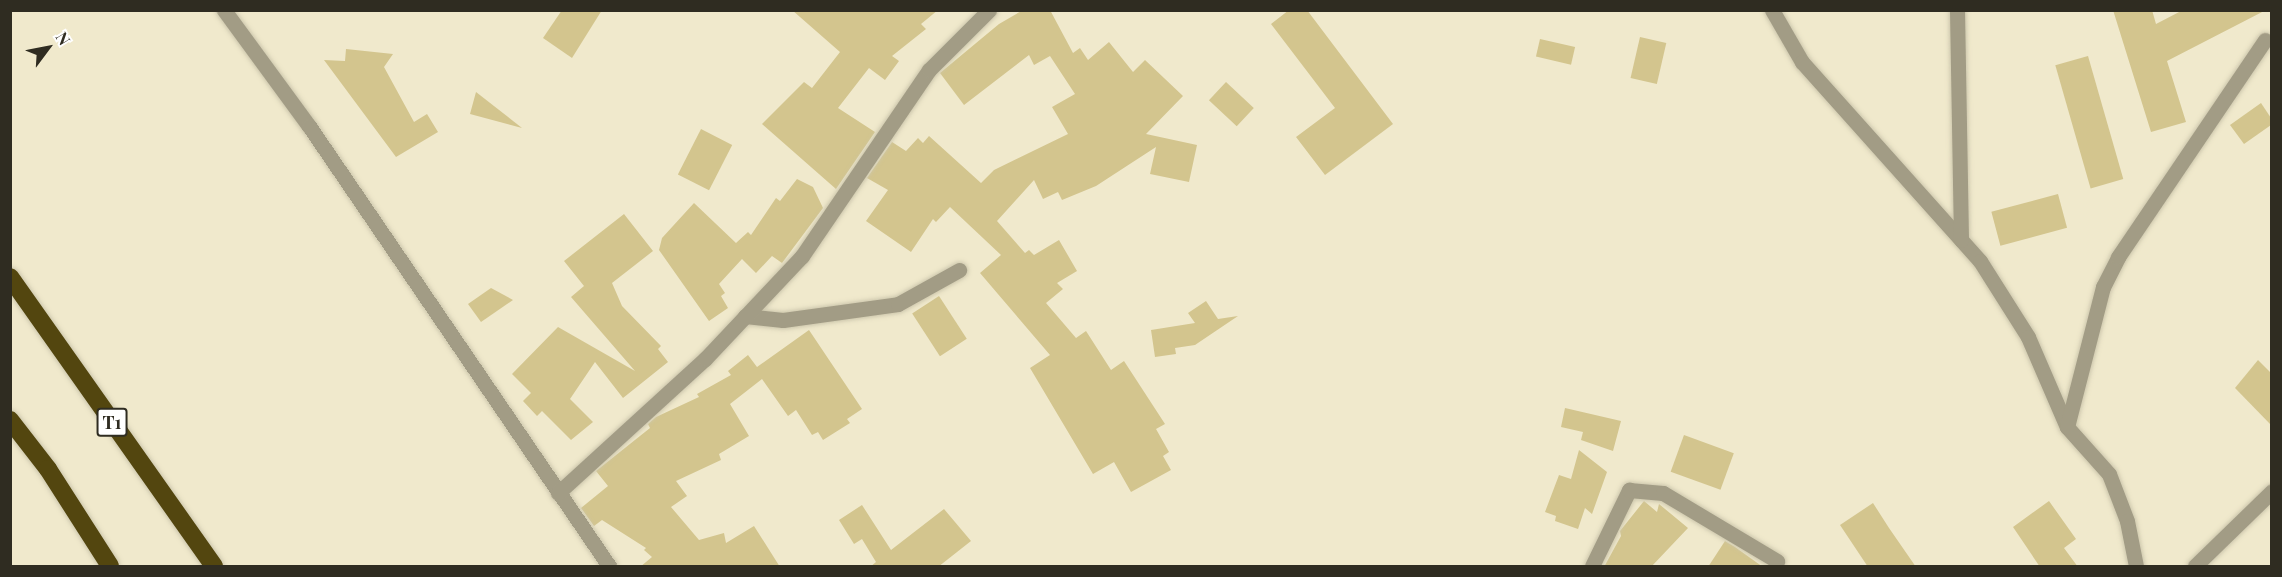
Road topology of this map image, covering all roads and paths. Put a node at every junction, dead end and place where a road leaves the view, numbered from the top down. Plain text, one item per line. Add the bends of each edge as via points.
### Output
1 (224, 10) edge
2 (989, 10) edge
3 (1772, 10) edge
4 (1957, 10) edge
5 (2265, 40) dead end
6 (1961, 240) junction
7 (959, 270) dead end
8 (10, 277) edge
9 (746, 316) junction
10 (10, 420) edge
11 (2067, 428) junction
12 (2271, 491) edge
13 (558, 493) junction
14 (1777, 561) dead end
15 (110, 567) edge
16 (214, 567) edge
17 (609, 567) edge
18 (1592, 567) edge
19 (2136, 567) edge
20 (2194, 567) edge

1 - 13 street via 309,126
2 - 9 street via 929,70 802,256
3 - 6 street via 1802,62
4 - 6 street
5 - 11 street via 2113,267 2103,287
6 - 11 street via 1980,261 2028,337
7 - 9 street via 898,304 783,320
8 - 16 highway, T1
9 - 13 street via 705,359
10 - 15 highway via 48,469
11 - 19 street via 2109,474 2127,521
12 - 20 street
13 - 17 street
14 - 18 street via 1663,493 1629,490

